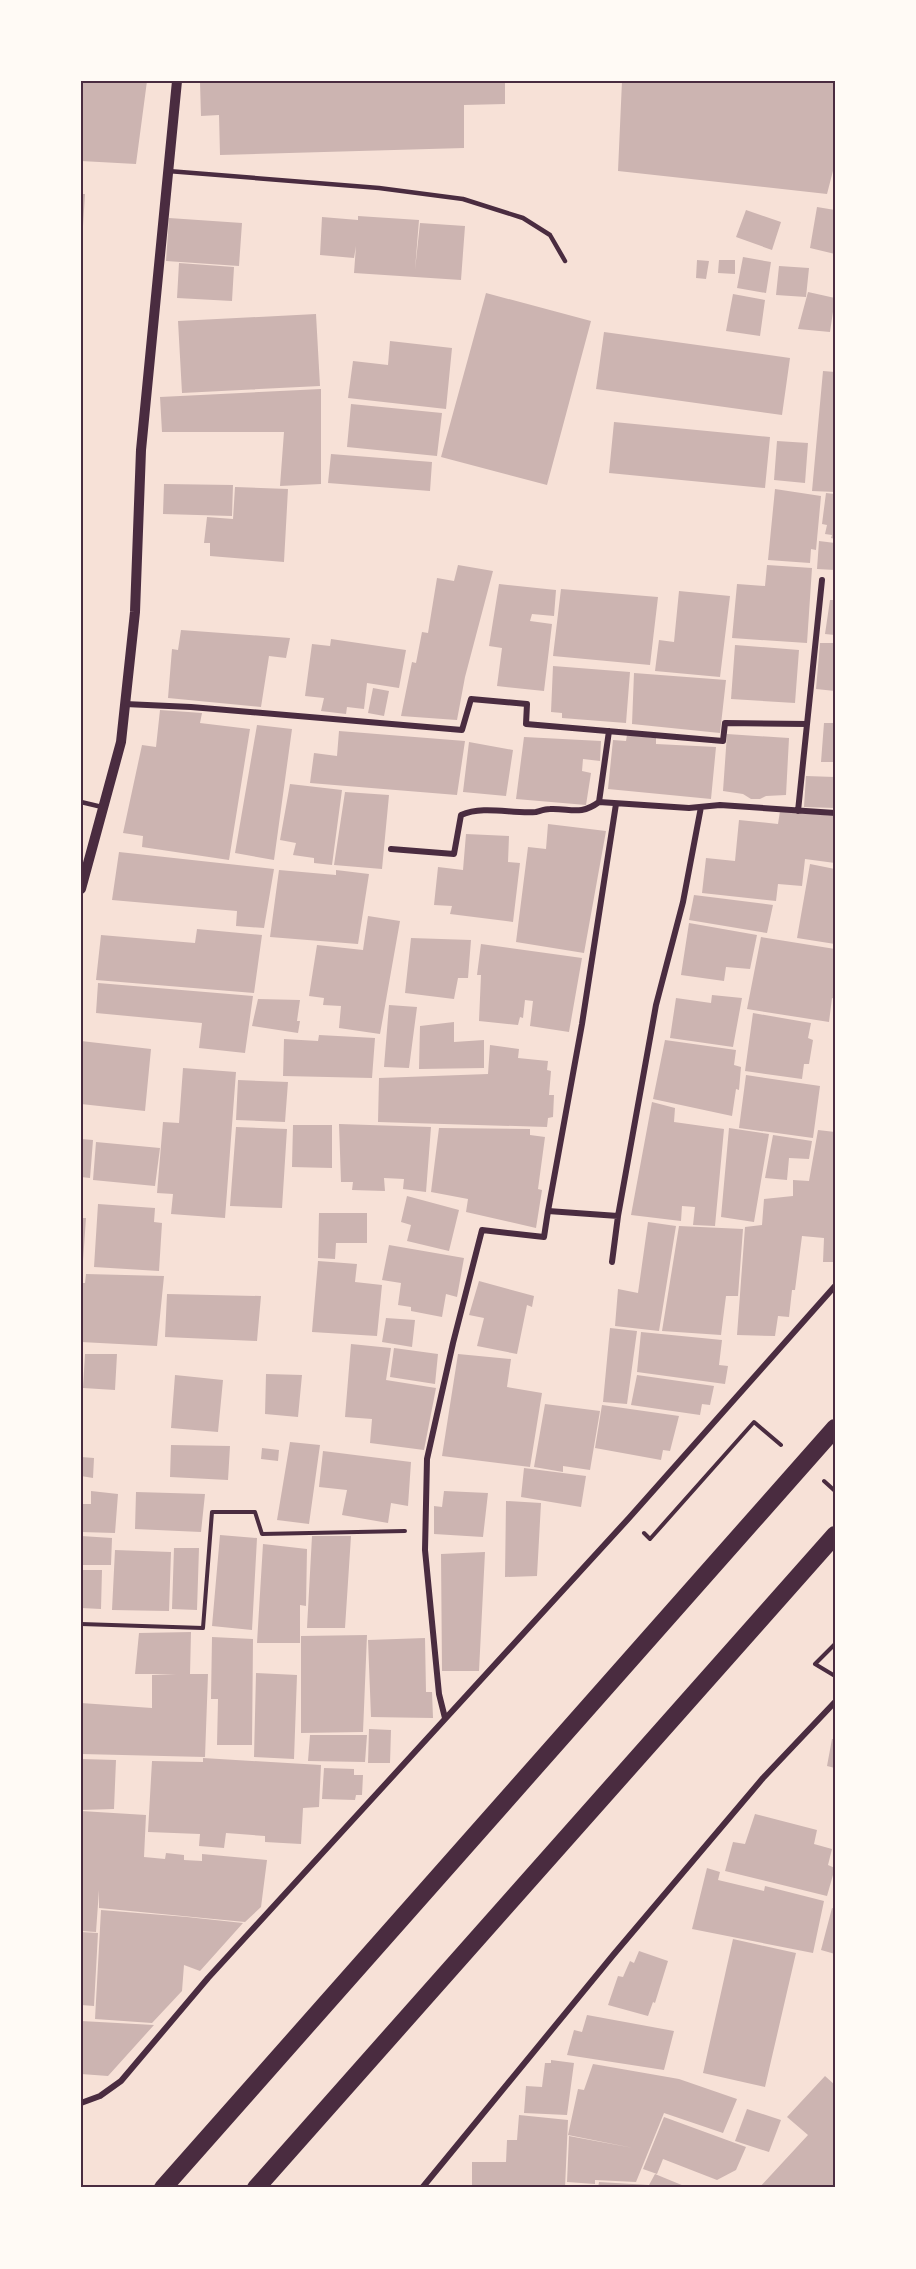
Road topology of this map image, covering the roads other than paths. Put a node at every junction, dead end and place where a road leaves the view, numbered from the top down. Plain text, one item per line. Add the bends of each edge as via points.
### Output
1 (177, 81) edge
2 (168, 171) junction
3 (565, 261) dead end
4 (822, 580) dead end
5 (125, 704) junction
6 (807, 724) junction
7 (609, 731) junction
8 (81, 802) edge
9 (599, 802) junction
10 (616, 804) junction
11 (104, 807) junction
12 (701, 807) junction
13 (798, 811) junction
14 (835, 813) edge
15 (391, 849) dead end
16 (81, 889) edge
17 (548, 1211) junction
18 (618, 1216) junction
19 (612, 1262) dead end
20 (835, 1286) edge
21 (835, 1418) edge
22 (835, 1428) edge
23 (778, 1491) junction
24 (835, 1535) edge
25 (835, 1702) edge
26 (445, 1718) junction
27 (81, 2103) edge
28 (163, 2188) edge
29 (256, 2188) edge
30 (422, 2188) edge

1 - 2 street
2 - 3 lane via 463,198 523,218 550,235
2 - 5 street via 141,450 135,612
4 - 6 street
5 - 7 street via 462,730 471,699 527,704 526,724
5 - 11 street via 121,742
6 - 7 street via 725,723 723,741
6 - 13 street
7 - 9 street
8 - 11 lane
9 - 10 street
9 - 15 street via 577,811 472,810 461,815 454,854
10 - 12 street
10 - 17 street
11 - 16 street
12 - 13 street
12 - 18 street via 683,902 656,1005
13 - 14 street
17 - 18 street
17 - 26 street via 544,1237 482,1230 427,1459 424,1530
18 - 19 street
20 - 26 street
21 - 23 highway
22 - 23 highway
23 - 28 highway
24 - 29 highway
25 - 30 street via 763,1778
26 - 27 street via 208,1978 121,2081 100,2096

